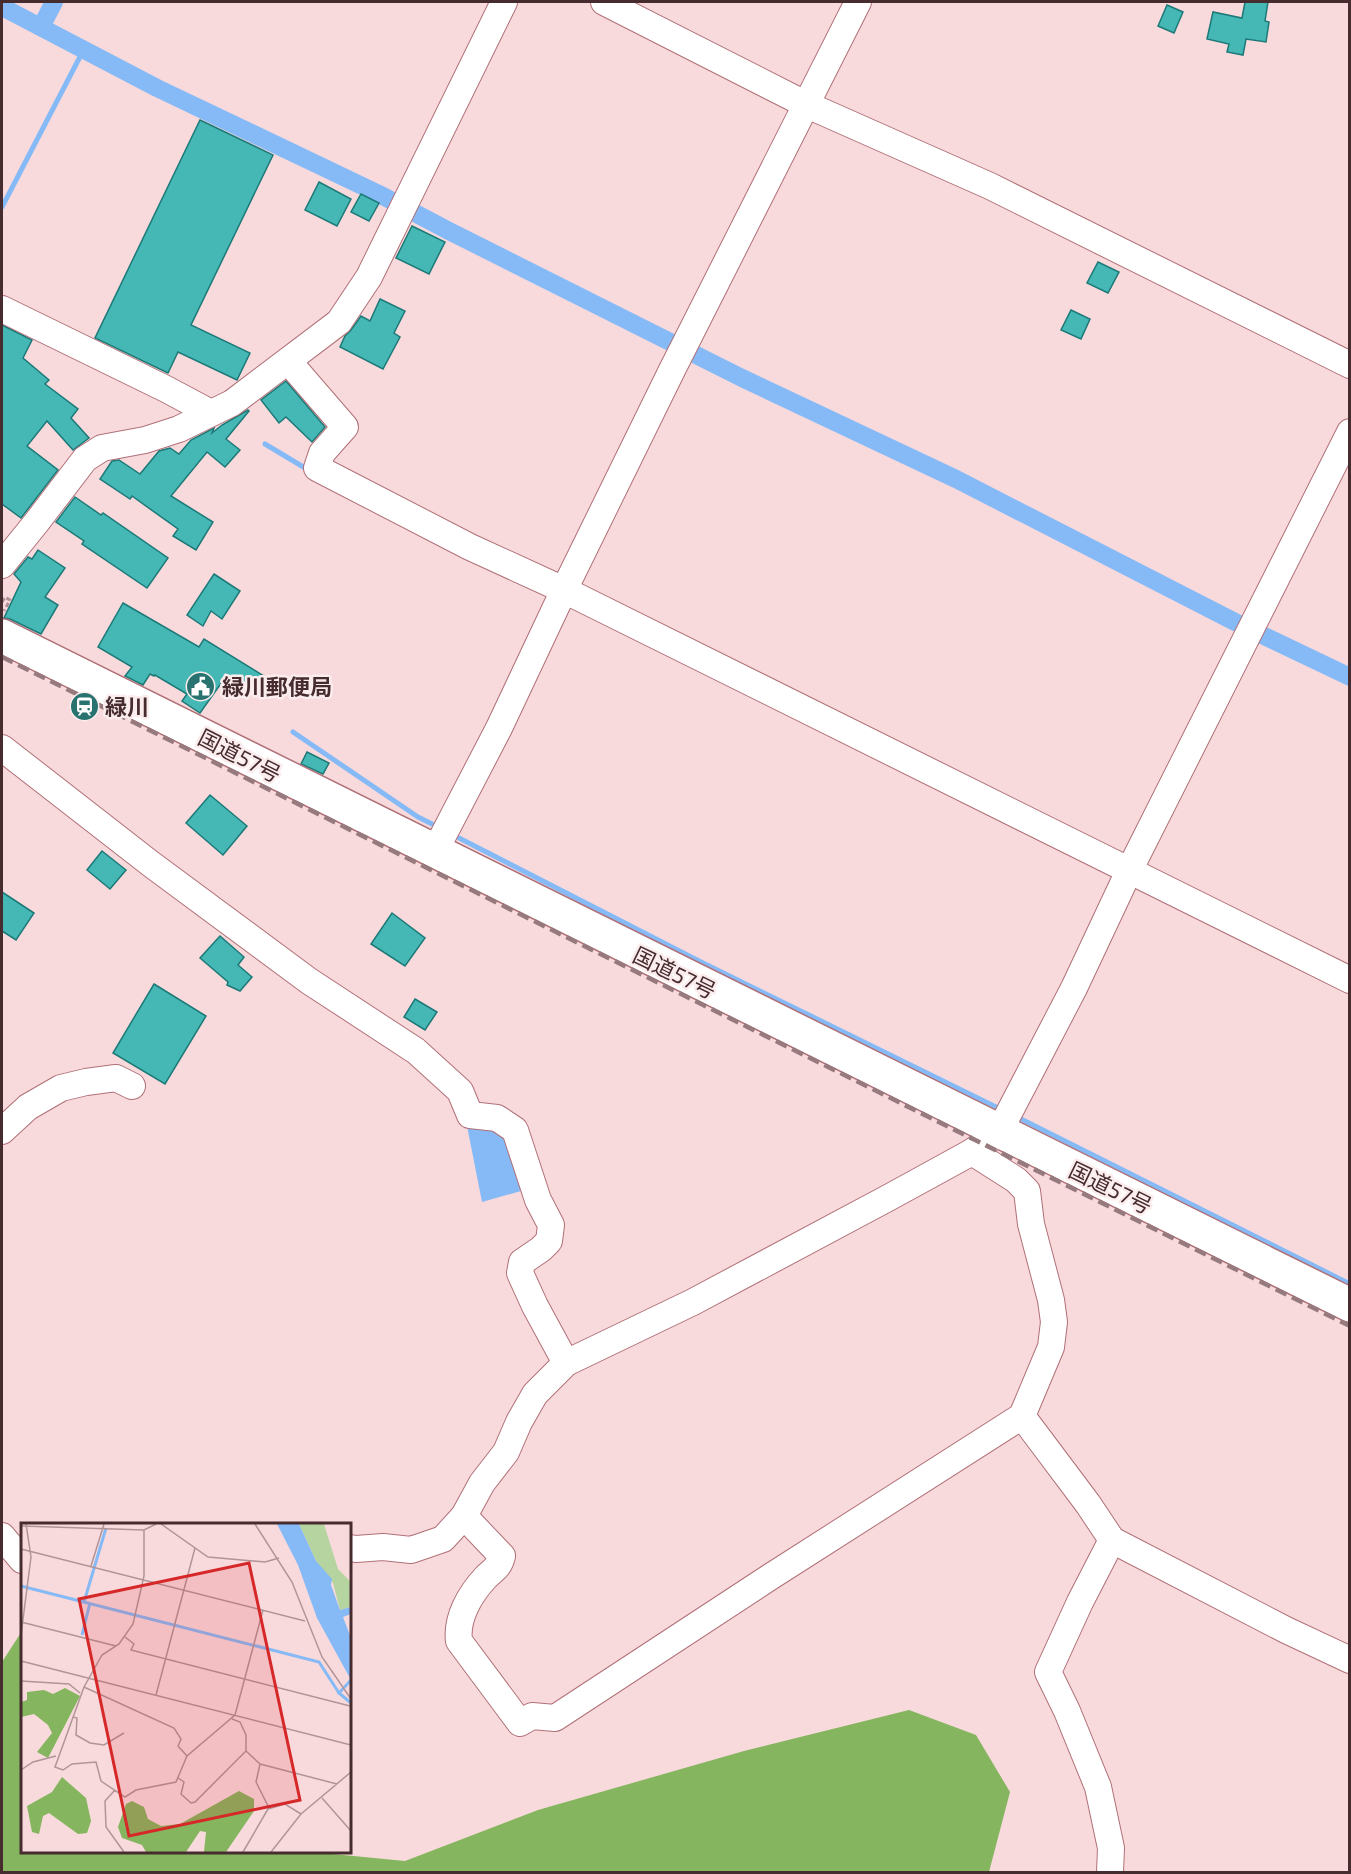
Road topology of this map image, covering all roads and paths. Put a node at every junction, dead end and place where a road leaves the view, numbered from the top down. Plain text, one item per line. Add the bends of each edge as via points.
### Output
1 (504, 2) edge
2 (604, 2) edge
3 (858, 2) edge
4 (805, 104) junction
5 (2, 309) edge
6 (288, 361) junction
7 (1350, 365) edge
8 (211, 413) junction
9 (1350, 432) edge
10 (2, 564) edge
11 (564, 591) junction
12 (2, 602) edge
13 (2, 615) edge
14 (2, 636) edge
15 (2, 748) edge
16 (434, 852) junction
17 (1129, 871) junction
18 (1350, 980) edge
19 (132, 1086) dead end
20 (2, 1131) edge
21 (999, 1132) junction
22 (972, 1152) junction
23 (1350, 1305) edge
24 (566, 1363) junction
25 (1022, 1416) junction
26 (464, 1516) junction
27 (2, 1536) edge
28 (1112, 1540) junction
29 (351, 1548) edge
30 (21, 1559) edge
31 (1350, 1660) edge
32 (1110, 1872) edge

1 - 6 street via 369,278 339,322
2 - 4 street
3 - 4 street
4 - 7 street via 990,186
4 - 11 street
5 - 8 street
6 - 8 street via 232,403
6 - 11 street via 345,427 322,453 317,468
8 - 10 street via 179,429 102,448 85,459
9 - 17 street
11 - 16 street
11 - 17 street
12 - 13 path via 5,597 10,600
14 - 16 highway, 国道57号
15 - 24 street via 309,981 416,1051 460,1090 470,1115 497,1118 515,1130 538,1200 551,1225 549,1241 522,1262 520,1273
16 - 21 highway, 国道57号
17 - 18 street
17 - 21 street
19 - 20 street via 116,1078 61,1088 28,1107
21 - 22 street
21 - 23 highway, 国道57号
22 - 24 street via 693,1302
22 - 25 street via 1027,1191 1031,1224 1051,1300 1051,1347
24 - 26 street via 535,1394 506,1452 482,1483
25 - 26 street via 555,1718 532,1716 520,1723 459,1641 458,1629 465,1608 485,1578 500,1565 502,1556
25 - 28 street
26 - 29 street via 443,1539 411,1550
27 - 30 street
28 - 31 street
28 - 32 street via 1048,1672 1098,1787 1111,1848

